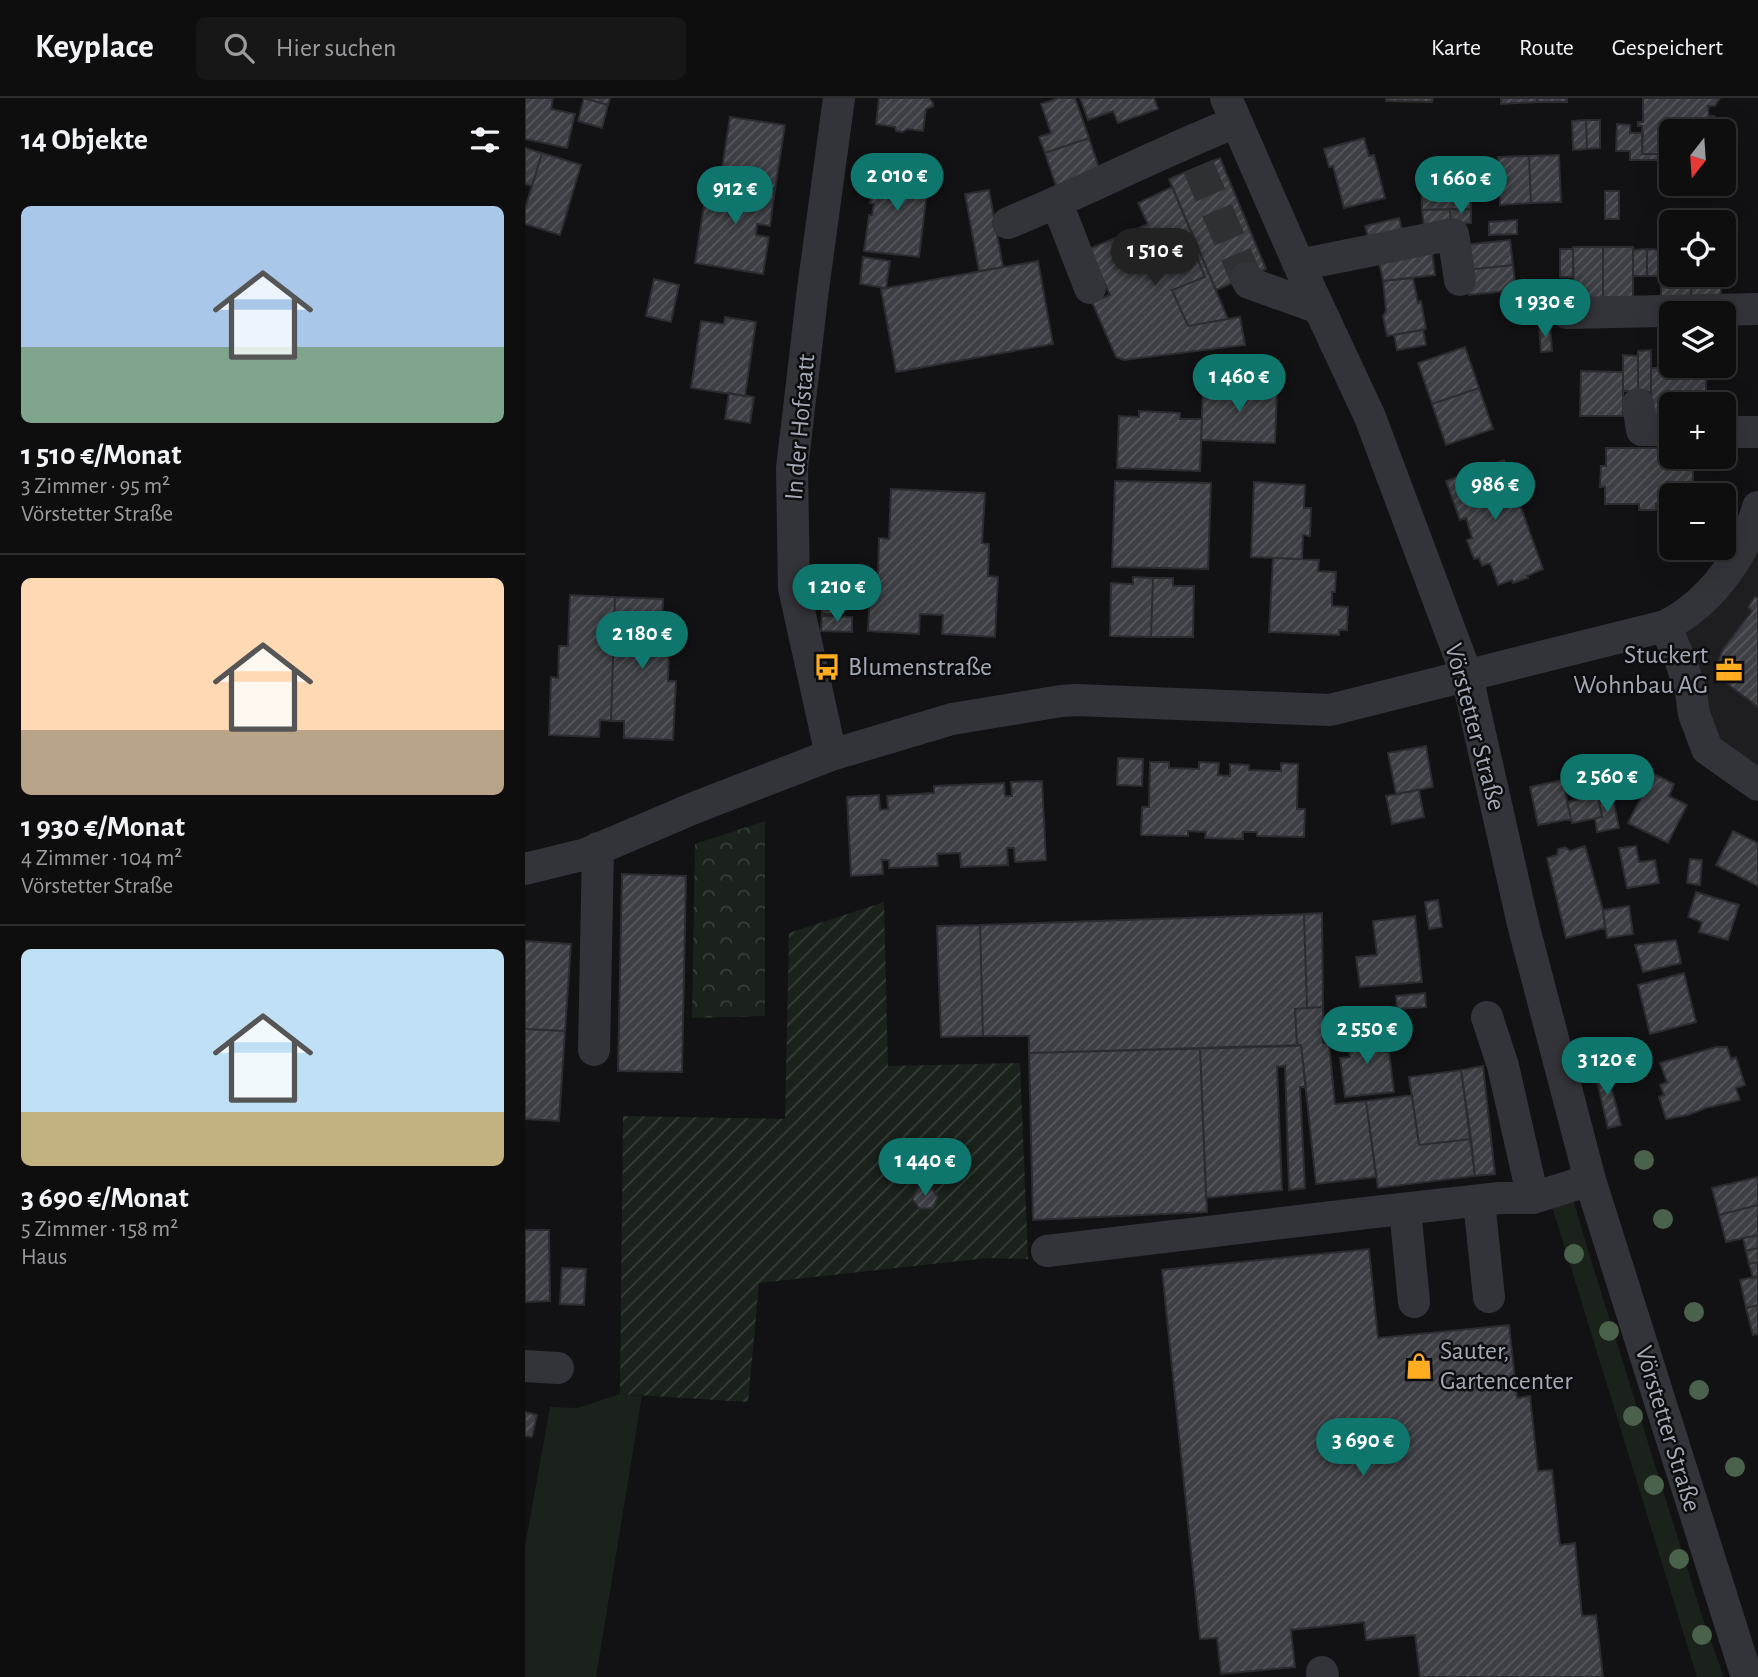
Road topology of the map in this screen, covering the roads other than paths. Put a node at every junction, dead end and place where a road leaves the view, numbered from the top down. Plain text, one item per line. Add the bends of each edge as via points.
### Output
1 (839, 98) edge
2 (1231, 110) edge
3 (1057, 203) junction
4 (1008, 223) dead end
5 (1299, 265) junction
6 (1246, 278) tunnel mouth
7 (1460, 280) dead end
8 (1090, 288) dead end
9 (1319, 308) junction
10 (1758, 309) edge
11 (1567, 313) dead end
12 (1637, 404) dead end
13 (1659, 430) edge
14 (1736, 432) edge
15 (1758, 432) edge
16 (1758, 507) edge
17 (1665, 626) junction
18 (1467, 676) junction
19 (831, 755) junction
20 (1758, 786) edge
21 (598, 848) junction
22 (525, 869) edge
23 (1487, 1017) dead end
24 (594, 1050) dead end
25 (1590, 1180) junction
26 (1533, 1198) junction
27 (1479, 1201) junction
28 (1405, 1209) junction
29 (1047, 1251) dead end
30 (1489, 1297) dead end
31 (1414, 1302) dead end
32 (525, 1366) edge
33 (558, 1368) dead end
34 (1747, 1677) edge

1 - 19 street, In der Hofstatt via 792,468 794,588
2 - 3 street via 1193,154
2 - 5 street, Vörstetter Straße
3 - 4 street
3 - 8 street
5 - 7 street via 1453,234
5 - 9 street, Vörstetter Straße
6 - 9 street
9 - 18 street, Vörstetter Straße via 1370,417
10 - 11 street
12 - 13 street via 1642,430
14 - 15 street
16 - 17 street via 1738,556 1717,585 1697,607
17 - 18 street
17 - 20 street via 1681,662 1707,749
18 - 19 street via 1330,710 1061,701 952,719
18 - 25 street, Vörstetter Straße via 1523,924
19 - 21 street
21 - 22 street
21 - 24 street
23 - 26 street
25 - 26 street
25 - 34 street, Vörstetter Straße
26 - 27 street
27 - 28 street
27 - 30 street
28 - 29 street
28 - 31 street
32 - 33 street

